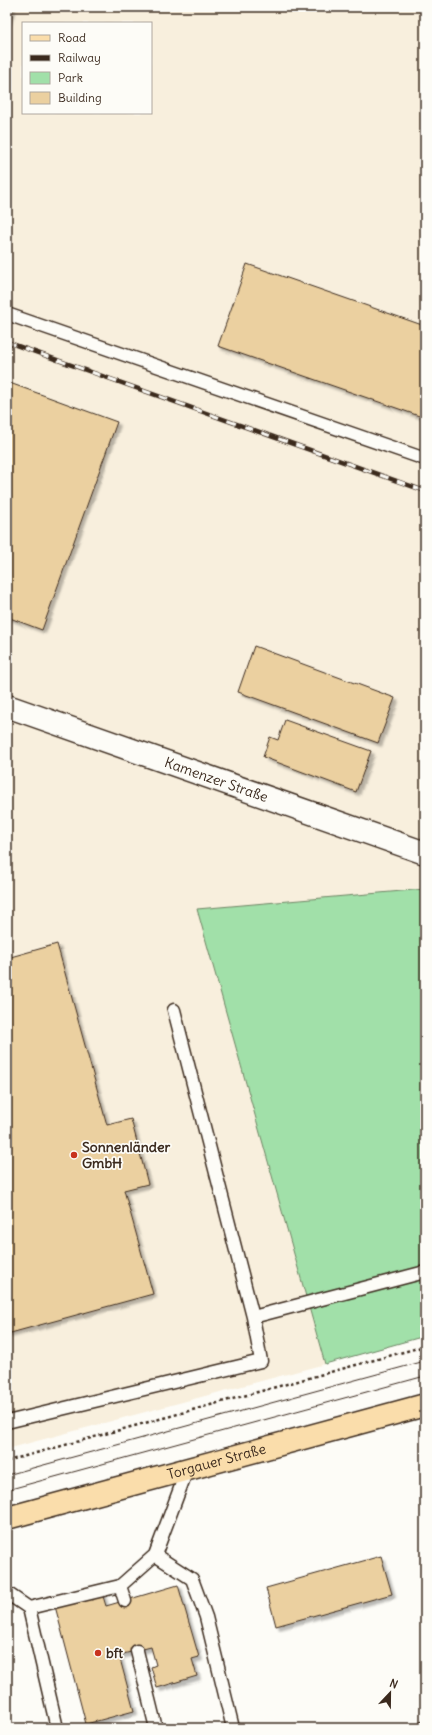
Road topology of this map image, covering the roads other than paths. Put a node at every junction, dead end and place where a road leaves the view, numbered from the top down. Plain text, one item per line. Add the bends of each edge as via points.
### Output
1 (7, 314) edge
2 (425, 458) edge
3 (7, 706) edge
4 (425, 853) edge
5 (174, 1010) dead end
6 (425, 1272) edge
7 (253, 1317) junction
8 (425, 1405) edge
9 (7, 1422) edge
10 (187, 1470) junction
11 (7, 1518) edge
12 (155, 1555) junction
13 (120, 1586) junction
14 (7, 1593) edge
15 (125, 1601) dead end
16 (29, 1608) junction
17 (136, 1650) dead end
18 (57, 1728) edge
19 (156, 1728) edge
20 (232, 1728) edge

1 - 2 lane
3 - 4 street, Kamenzer Straße
5 - 7 lane
6 - 7 lane
7 - 9 lane via 261,1361
8 - 10 main road, Torgauer Straße
10 - 11 main road, Torgauer Straße
10 - 12 lane
12 - 13 lane
12 - 20 lane via 192,1579 206,1617
13 - 15 lane
13 - 16 lane
14 - 16 lane
16 - 18 lane
17 - 19 lane

